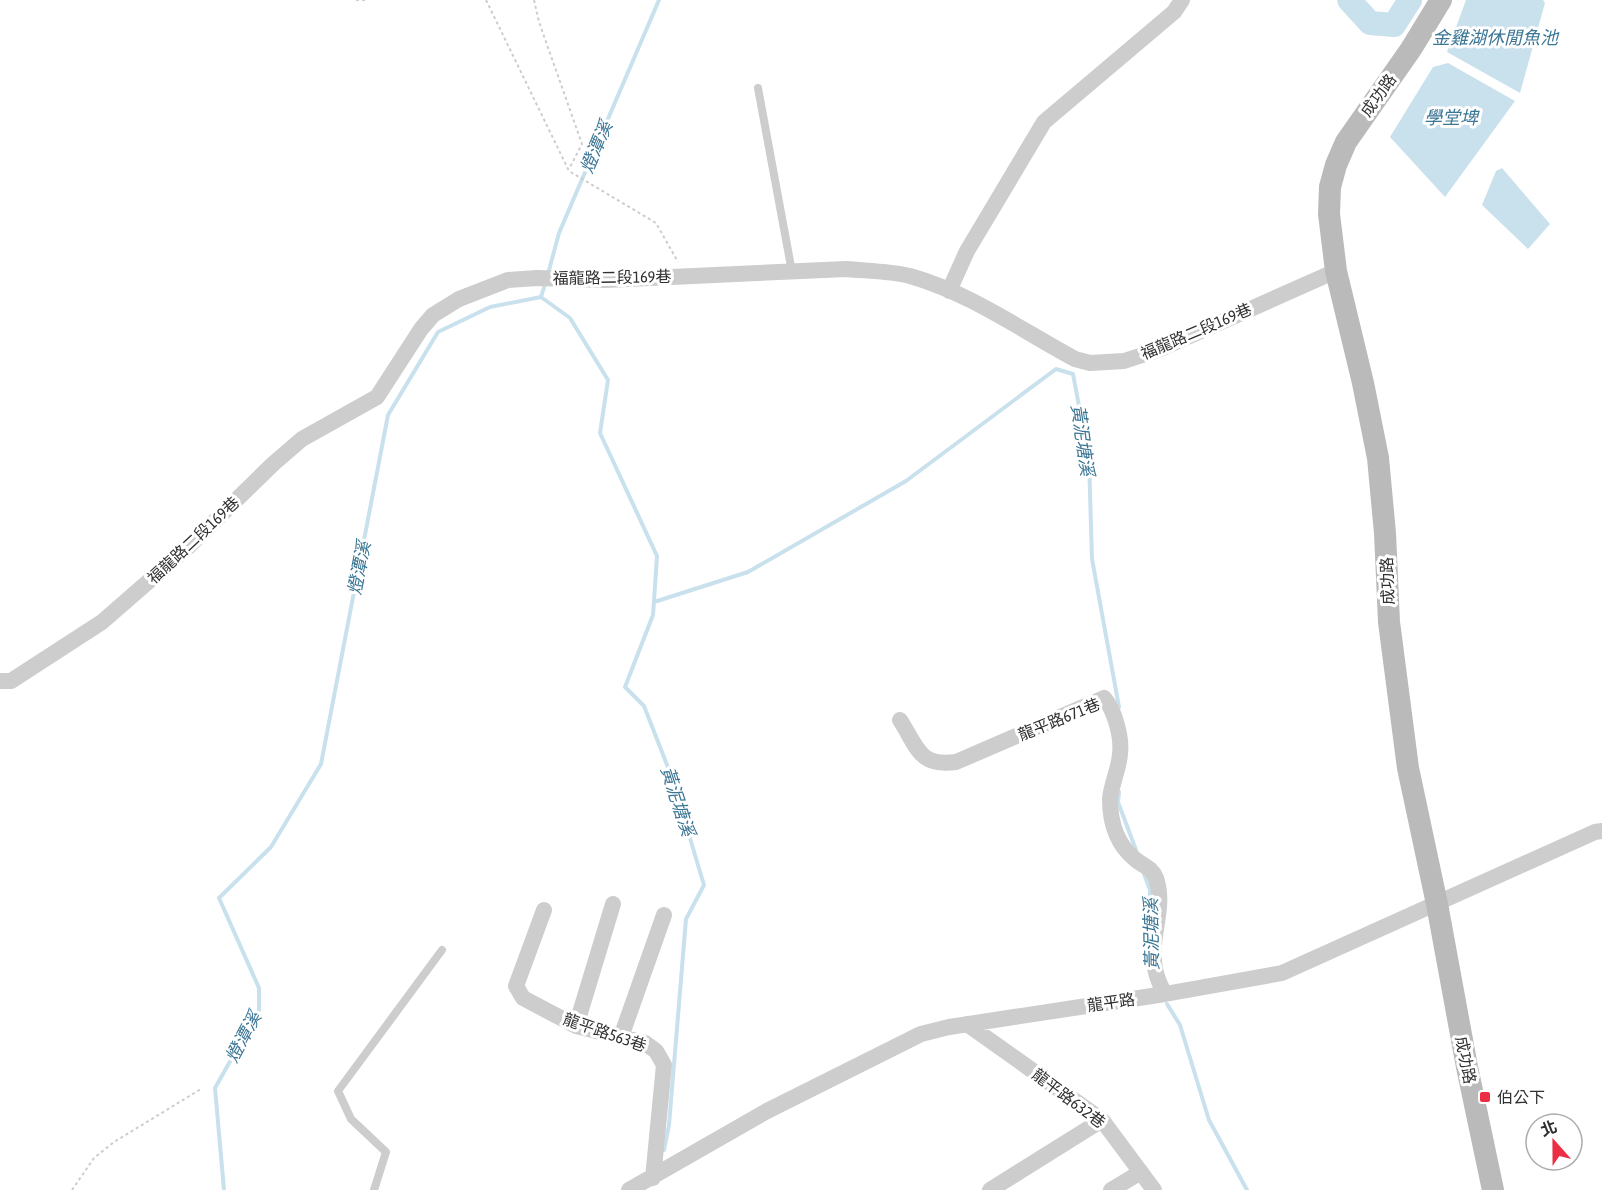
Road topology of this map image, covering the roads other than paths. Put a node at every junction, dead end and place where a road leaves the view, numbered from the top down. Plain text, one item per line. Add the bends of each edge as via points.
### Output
1 (1182, 0) edge
2 (1441, 0) edge
3 (758, 88) dead end
4 (792, 272) junction
5 (1336, 272) junction
6 (949, 291) junction
7 (0, 681) edge
8 (900, 720) dead end
9 (1602, 831) edge
10 (613, 904) dead end
11 (1437, 904) junction
12 (544, 910) dead end
13 (663, 915) dead end
14 (442, 950) dead end
15 (1166, 994) junction
16 (967, 1024) junction
17 (576, 1026) junction
18 (621, 1037) junction
19 (1102, 1120) junction
20 (1141, 1172) junction
21 (653, 1178) junction
22 (374, 1190) edge
23 (630, 1190) edge
24 (990, 1190) edge
25 (1111, 1190) edge
26 (1154, 1190) edge
27 (1493, 1190) edge

1 - 6 street via 1174,12 1044,122 967,251
2 - 5 street, 成功路 via 1412,49 1363,115 1336,165 1329,214
3 - 4 lane
4 - 6 street, 福龍路二段169巷 via 876,271 910,276
4 - 7 street, 福龍路二段169巷 via 508,280 459,299 433,315 421,329 377,397 302,439 102,622 11,681
5 - 6 street, 福龍路二段169巷 via 1158,350 1124,361 1090,363 1075,359 980,304
5 - 11 street, 成功路 via 1378,458 1389,622 1408,768
8 - 15 street, 龍平路671巷 via 923,756 932,764 943,764 956,762 1104,698 1110,705 1121,754 1110,796 1112,820 1119,843 1155,876 1155,977
9 - 11 street, 龍平路
10 - 17 street
11 - 15 street, 龍平路 via 1282,973
11 - 27 street, 成功路
12 - 17 street, 龍平路563巷 via 516,986 523,998
13 - 18 street
14 - 22 lane via 338,1091 351,1119 386,1152
15 - 16 street, 龍平路
16 - 19 street, 龍平路632巷
16 - 21 street, 龍平路 via 921,1034 898,1045 766,1111
17 - 18 street, 龍平路563巷
18 - 21 street, 龍平路563巷 via 645,1043 657,1051 664,1065
19 - 20 street, 龍平路632巷
19 - 24 street
20 - 25 street
20 - 26 street, 龍平路632巷
21 - 23 street, 龍平路

